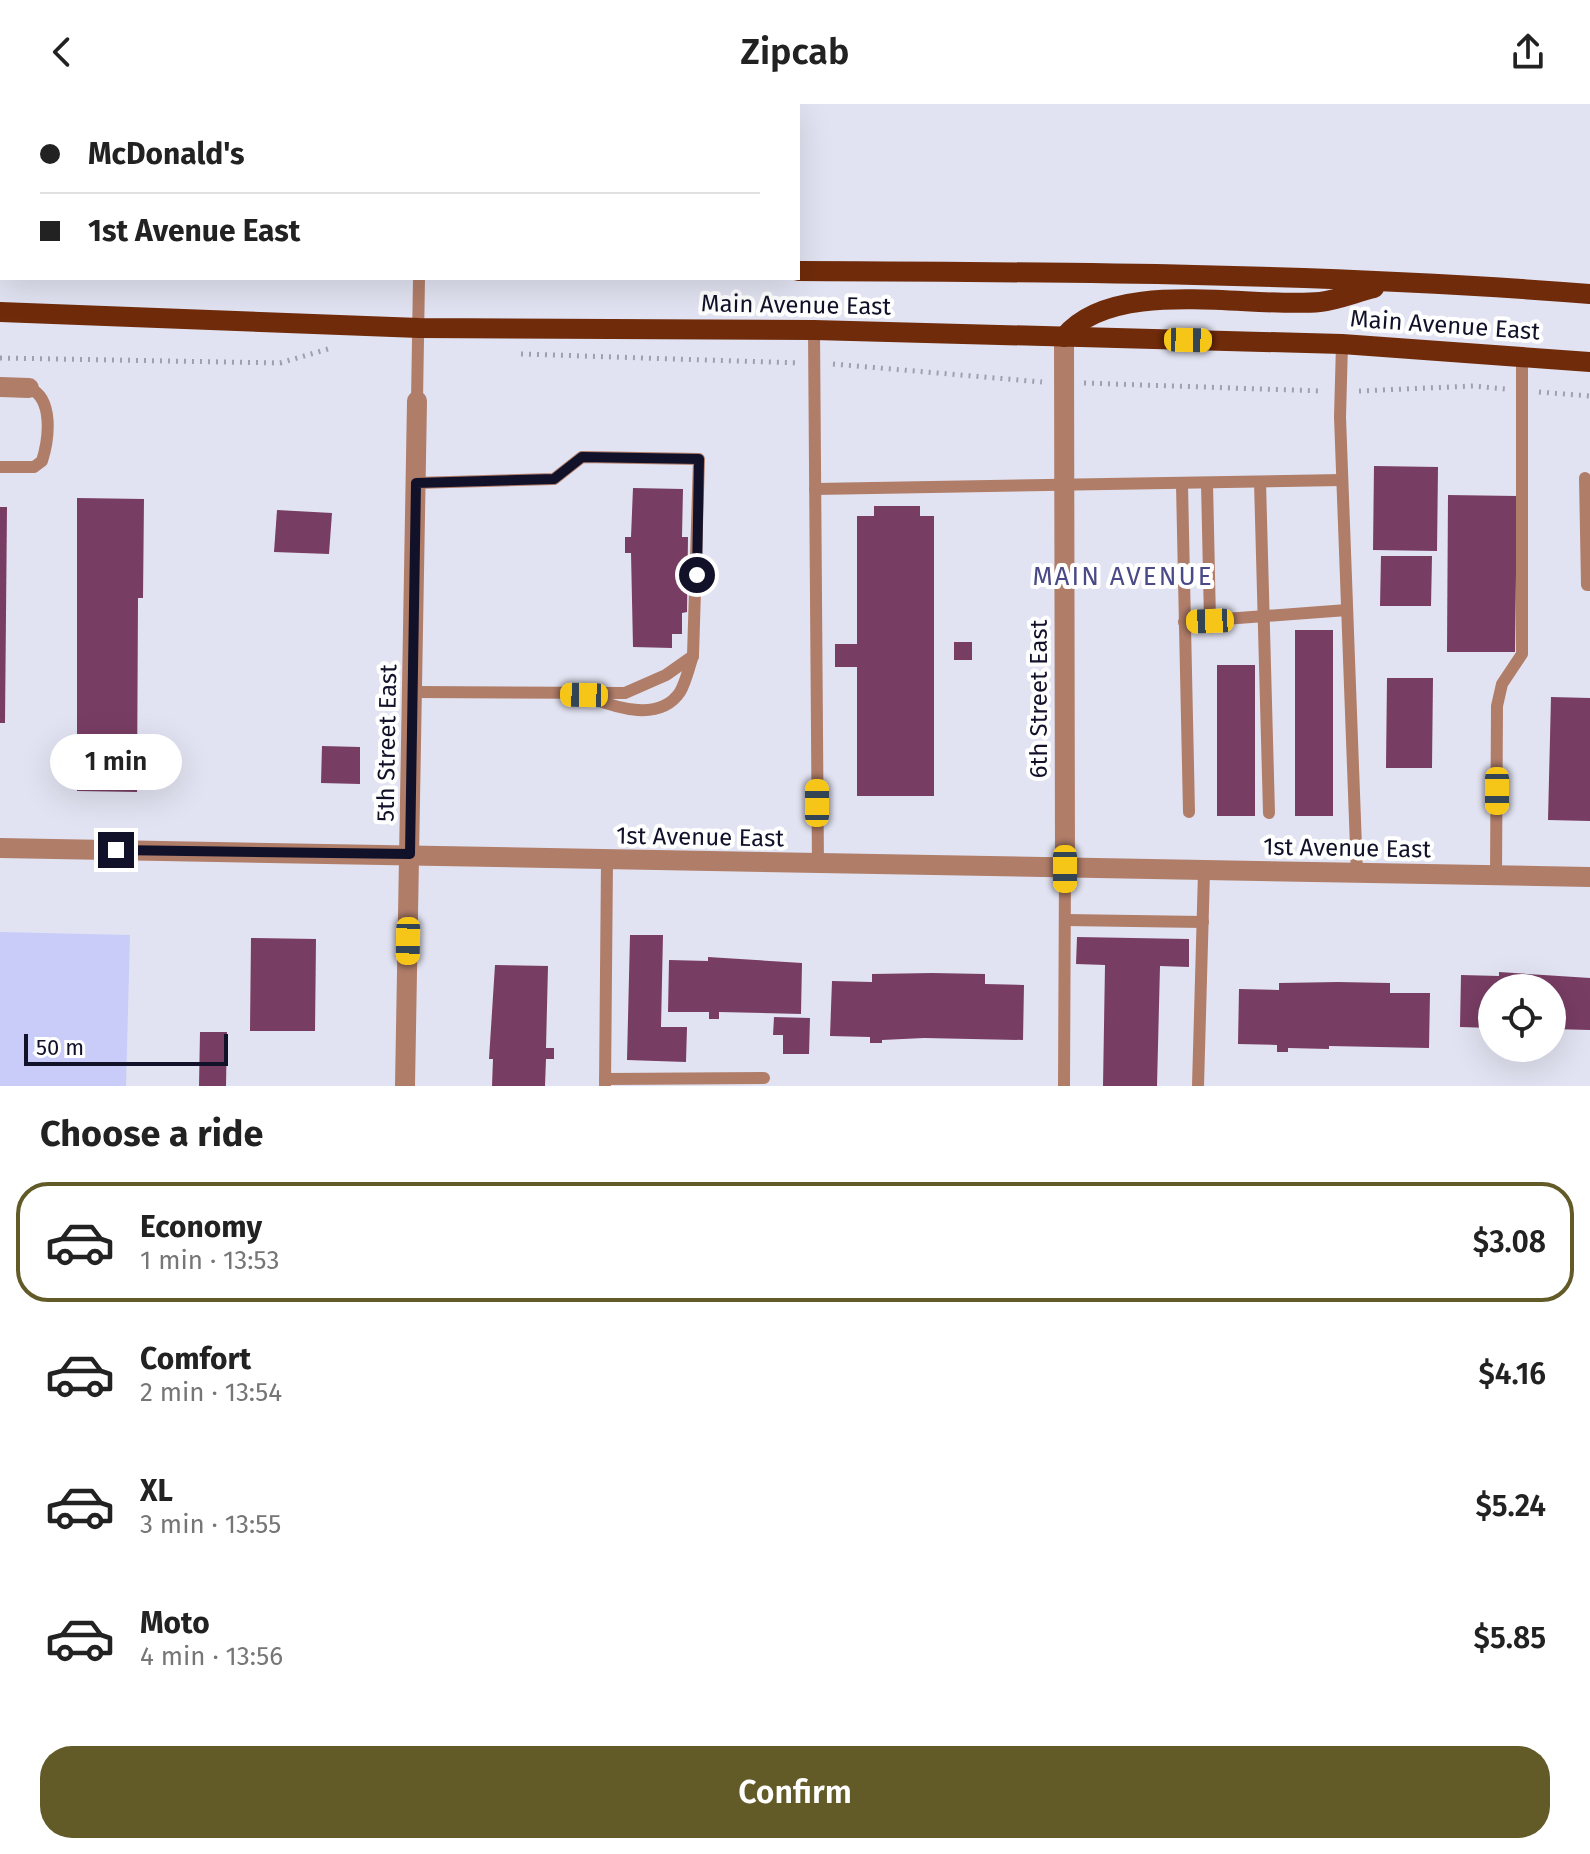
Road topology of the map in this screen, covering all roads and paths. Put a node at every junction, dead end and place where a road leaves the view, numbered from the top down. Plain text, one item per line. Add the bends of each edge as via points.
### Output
1 (800, 271) edge
2 (419, 280) edge
3 (1398, 282) junction
4 (1590, 294) edge
5 (0, 312) edge
6 (419, 328) junction
7 (814, 330) junction
8 (1064, 337) junction
9 (1342, 344) junction
10 (332, 347) dead end
11 (515, 353) dead end
12 (1522, 355) junction
13 (0, 358) edge
14 (1590, 362) edge
15 (814, 364) junction
16 (1065, 383) junction
17 (0, 387) edge
18 (29, 388) joint
19 (1522, 390) junction
20 (1341, 391) junction
21 (1590, 396) edge
22 (417, 401) joint
23 (0, 467) edge
24 (1585, 478) dead end
25 (1342, 480) junction
26 (1260, 482) junction
27 (416, 483) junction
28 (1207, 483) junction
29 (1065, 484) junction
30 (1182, 485) junction
31 (815, 489) junction
32 (1588, 510) edge
33 (1590, 585) edge
34 (1347, 610) junction
35 (1264, 617) junction
36 (1210, 621) junction
37 (1184, 622) junction
38 (693, 656) junction
39 (414, 692) junction
40 (584, 695) junction
41 (1189, 812) dead end
42 (1269, 813) dead end
43 (0, 848) edge
44 (410, 854) junction
45 (607, 861) junction
46 (818, 866) junction
47 (1065, 869) junction
48 (1204, 872) junction
49 (1357, 874) junction
50 (1496, 876) junction
51 (1590, 877) edge
52 (1065, 920) junction
53 (1203, 922) junction
54 (764, 1078) dead end
55 (605, 1082) edge
56 (405, 1086) edge
57 (1064, 1086) edge
58 (1198, 1086) edge

1 - 3 main road, Main Avenue East
2 - 6 lane
3 - 4 main road, Main Avenue East
3 - 8 main road via 1321,302 1113,305 1076,323
5 - 6 main road, Main Avenue East
6 - 7 main road, Main Avenue East
6 - 22 lane
7 - 8 main road, Main Avenue East
7 - 15 lane
8 - 9 main road, Main Avenue East
8 - 16 street, 6th Street East
9 - 12 main road, Main Avenue East
9 - 20 lane
10 - 13 path via 280,363
11 - 15 path
12 - 14 main road, Main Avenue East
12 - 19 lane
15 - 16 path
15 - 31 lane
16 - 20 path
16 - 29 street, 6th Street East
17 - 18 street
18 - 23 lane via 38,391 46,406 42,461 34,467
19 - 20 path via 1473,386
19 - 21 path
19 - 50 lane via 1522,654 1502,684 1497,706
20 - 25 lane
22 - 27 street, 5th Street East
24 - 32 lane
25 - 26 lane
25 - 34 lane
26 - 28 lane
26 - 35 lane
27 - 38 lane via 554,479 582,457 699,459
27 - 39 street, 5th Street East
28 - 30 lane
28 - 36 lane
29 - 30 lane
29 - 31 lane
29 - 47 street, 6th Street East
30 - 37 lane
31 - 46 lane
32 - 33 lane
34 - 35 lane
34 - 49 lane
35 - 36 lane
35 - 42 lane
36 - 37 lane
37 - 41 lane
38 - 40 lane via 625,693
38 - 40 lane via 680,691 669,704 621,709
39 - 40 lane
39 - 44 street, 5th Street East
43 - 44 street, 1st Avenue East
44 - 45 street, 1st Avenue East
44 - 56 street, 5th Street East
45 - 46 street, 1st Avenue East
45 - 55 lane
46 - 47 street, 1st Avenue East
47 - 48 street, 1st Avenue East
47 - 52 lane
48 - 49 street, 1st Avenue East
48 - 53 lane
49 - 50 street, 1st Avenue East
50 - 51 street, 1st Avenue East
52 - 53 lane
52 - 57 lane
53 - 58 lane
54 - 55 lane

